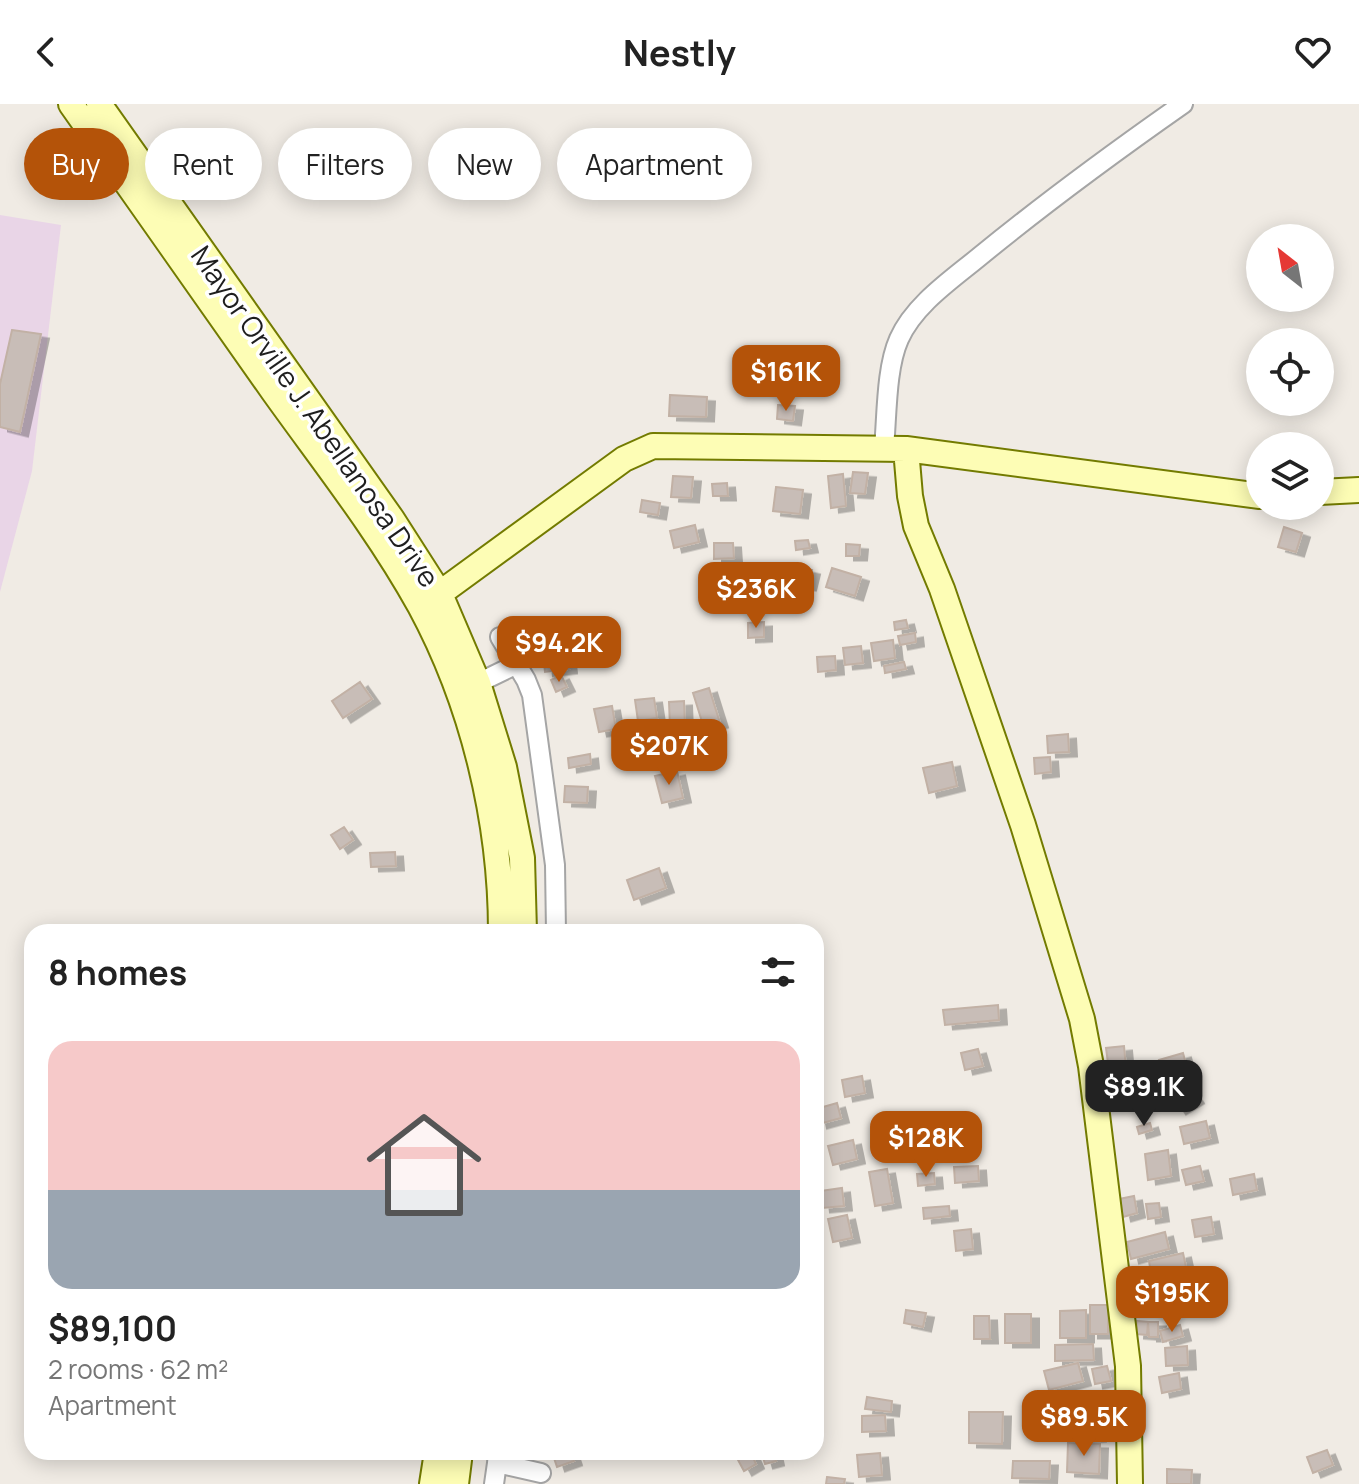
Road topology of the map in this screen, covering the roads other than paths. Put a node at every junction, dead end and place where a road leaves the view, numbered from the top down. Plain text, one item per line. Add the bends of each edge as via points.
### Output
1 (1183, 104) edge
2 (88, 109) edge
3 (895, 448) junction
4 (1359, 490) edge
5 (1334, 491) edge
6 (1246, 494) edge
7 (430, 601) junction
8 (500, 637) dead end
9 (517, 664) junction
10 (478, 683) junction
11 (501, 924) edge
12 (524, 924) edge
13 (556, 924) edge
14 (436, 1460) edge
15 (459, 1460) edge
16 (498, 1460) edge
17 (504, 1460) edge
18 (541, 1473) dead end
19 (432, 1484) edge
20 (456, 1484) edge
21 (494, 1484) edge
22 (1130, 1484) edge

1 - 3 street via 1033,212 918,311 893,356
2 - 7 street, Mayor Orville J. Abellanosa Drive via 373,532
3 - 6 street
3 - 7 street via 644,448
3 - 22 street via 916,526 1023,825 1082,1019 1128,1366
4 - 5 street
7 - 10 street, Mayor Orville J. Abellanosa Drive
7 - 11 street, Mayor Orville J. Abellanosa Drive via 483,774
8 - 9 street
9 - 10 street
9 - 13 street via 532,695 546,786
10 - 12 street, Mayor Orville J. Abellanosa Drive via 504,767 522,858
14 - 19 street
15 - 20 street
16 - 21 street
17 - 18 street

